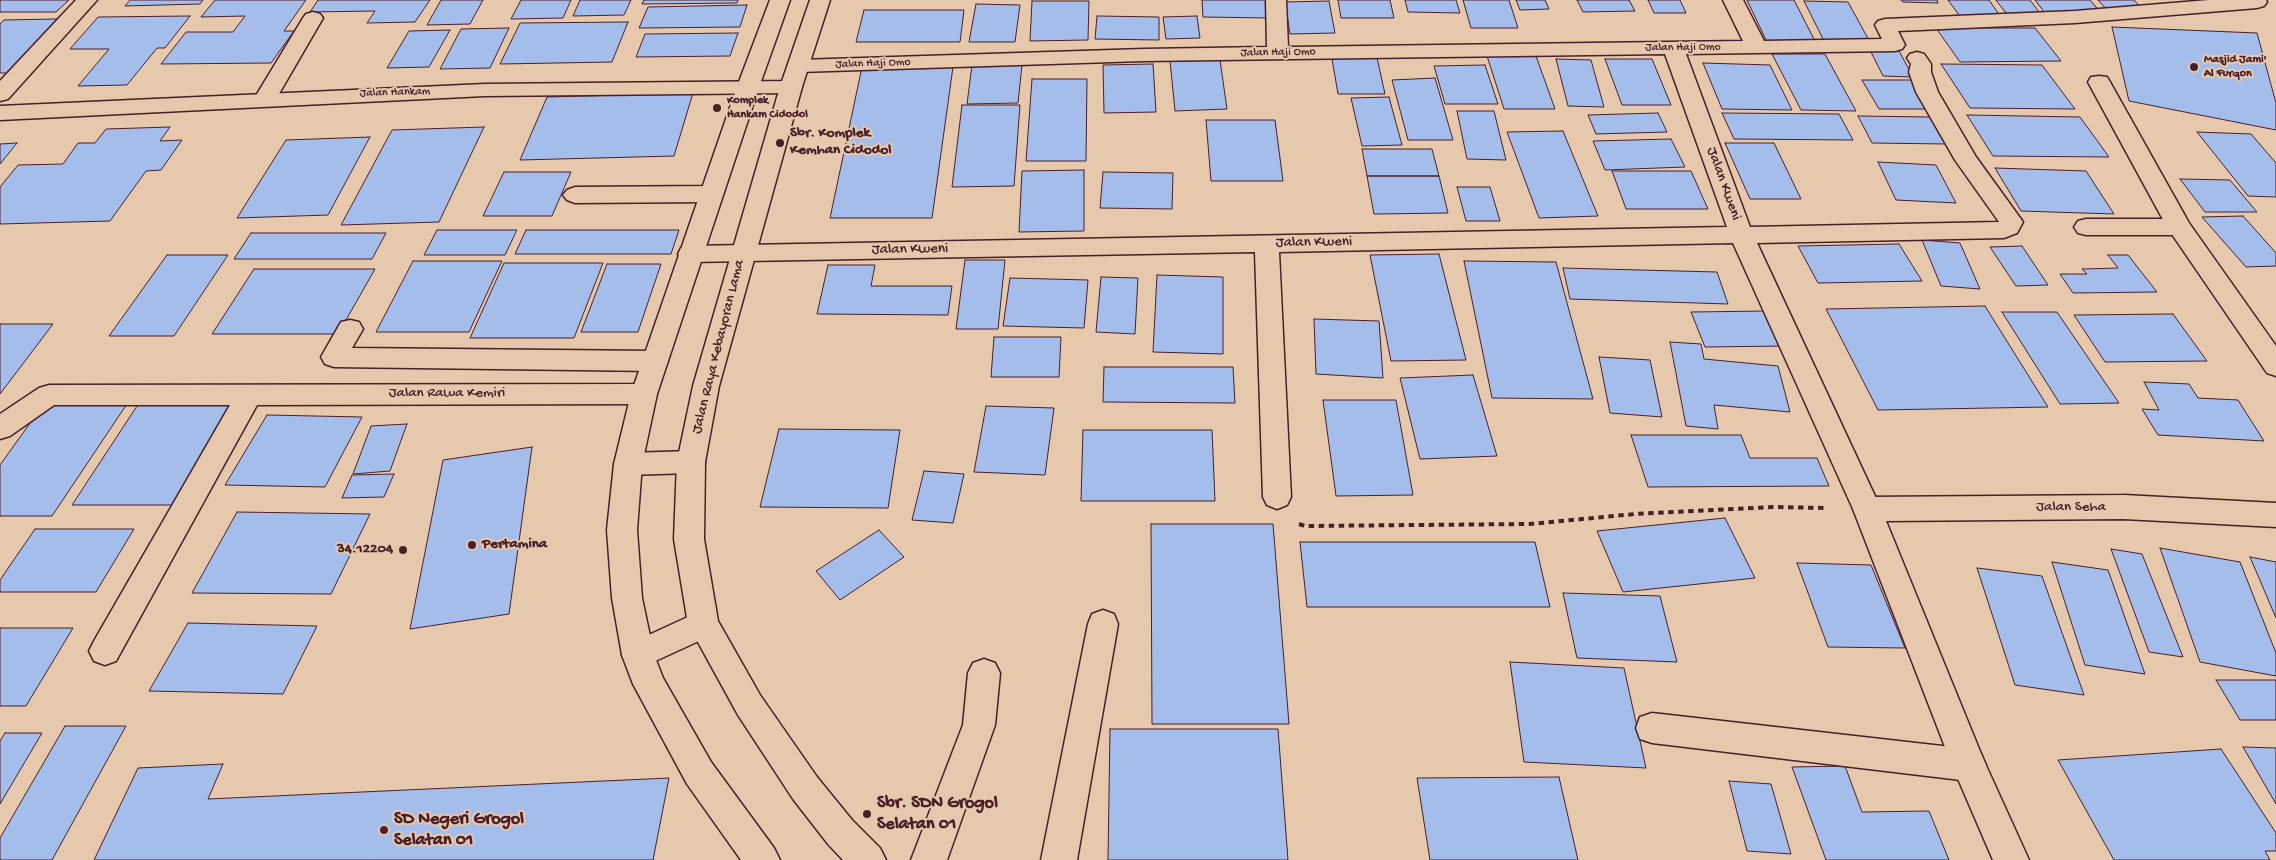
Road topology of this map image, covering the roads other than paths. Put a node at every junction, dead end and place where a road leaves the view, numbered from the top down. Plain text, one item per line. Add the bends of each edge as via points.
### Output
1 (87, 0) edge
2 (780, 0) edge
3 (820, 0) edge
4 (1276, 0) edge
5 (1733, 0) edge
6 (2256, 1) edge
7 (2276, 14) edge
8 (312, 18) dead end
9 (1673, 48) junction
10 (1757, 48) junction
11 (1278, 53) junction
12 (1917, 58) dead end
13 (795, 76) junction
14 (2099, 82) dead end
15 (748, 87) junction
16 (0, 94) edge
17 (266, 99) junction
18 (0, 112) edge
19 (711, 194) junction
20 (575, 195) dead end
21 (2086, 227) dead end
22 (2179, 227) junction
23 (1741, 234) junction
24 (1267, 244) junction
25 (690, 254) junction
26 (743, 254) junction
27 (350, 329) dead end
28 (655, 361) junction
29 (2276, 366) edge
30 (250, 394) junction
31 (644, 394) junction
32 (0, 428) edge
33 (691, 462) junction
34 (628, 464) junction
35 (1277, 497) road end
36 (1867, 509) junction
37 (2276, 515) edge
38 (703, 624) junction
39 (1103, 624) dead end
40 (106, 652) dead end
41 (638, 655) junction
42 (984, 672) dead end
43 (1652, 728) dead end
44 (1970, 765) junction
45 (762, 860) edge
46 (868, 860) edge
47 (929, 860) edge
48 (1059, 860) edge
49 (2011, 860) edge

1 - 16 street
2 - 15 street
3 - 13 street, Jalan Raya Kebayoran Lama
4 - 11 street
5 - 10 street
6 - 7 street
6 - 10 street, Jalan Haji Omo via 2075,17 1885,26 1895,45
8 - 17 street
9 - 10 street, Jalan Haji Omo
9 - 11 street, Jalan Haji Omo
9 - 23 street, Jalan Kweni
11 - 13 street, Jalan Haji Omo via 1144,55
12 - 23 street via 1927,92 1966,160 2011,222 2009,227 1975,231
13 - 15 street, Jalan Hankam
13 - 26 street, Jalan Raya Kebayoran Lama
14 - 22 street
15 - 17 street, Jalan Hankam via 485,90
15 - 19 street
17 - 18 street, Jalan Hankam
19 - 20 street
19 - 25 street
21 - 22 street
22 - 29 street
23 - 24 street, Jalan Kweni
23 - 36 street
24 - 26 street, Jalan Kweni
24 - 35 street
25 - 26 street, Jalan Kweni
25 - 28 street
26 - 33 street, Jalan Raya Kebayoran Lama via 706,386
27 - 28 street via 334,358
28 - 31 street
30 - 31 street, Jalan Rawa Kemiri
30 - 32 street, Jalan Rawa Kemiri via 49,395
30 - 40 street
31 - 34 street
33 - 34 street
33 - 38 street, Jalan Raya Kebayoran Lama via 690,539
34 - 41 street via 622,530 627,598
36 - 37 street, Jalan Seha via 2124,507
36 - 44 street
38 - 41 street
38 - 46 street, Jalan Raya Kebayoran Lama via 749,705 805,788 840,832
39 - 48 street
41 - 45 street via 649,684 699,773
42 - 47 street via 979,725
43 - 44 street
44 - 49 street

